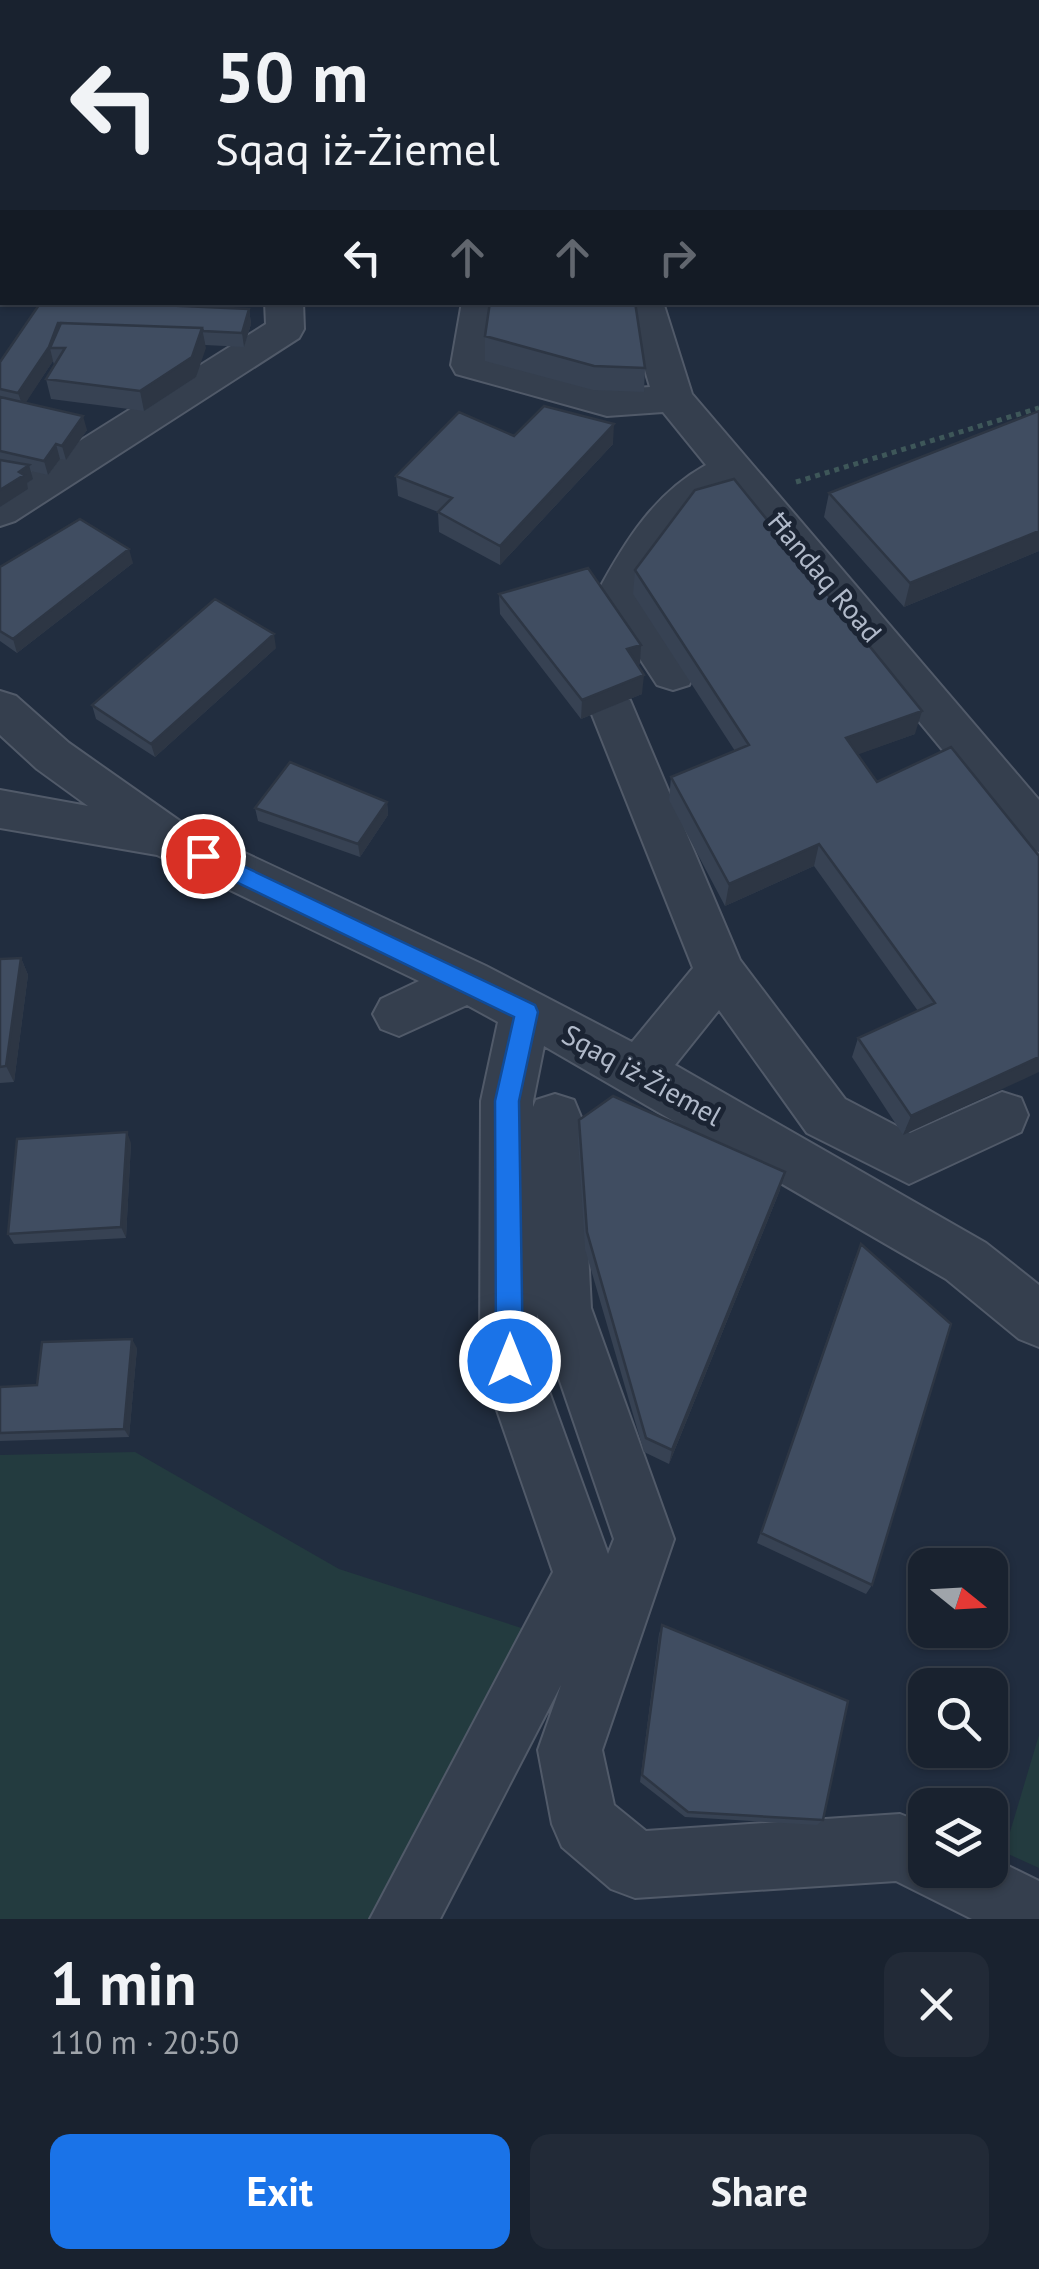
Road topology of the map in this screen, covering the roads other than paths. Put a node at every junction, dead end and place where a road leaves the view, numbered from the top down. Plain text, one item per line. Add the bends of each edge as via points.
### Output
1 (284, 305) edge
2 (645, 305) edge
3 (477, 309) dead end
4 (673, 398) junction
5 (744, 481) junction
6 (0, 512) edge
7 (672, 673) dead end
8 (0, 708) edge
9 (614, 712) edge
10 (0, 808) edge
11 (1039, 833) edge
12 (170, 840) junction
13 (720, 972) junction
14 (468, 981) junction
15 (526, 1012) junction
16 (399, 1014) dead end
17 (639, 1071) junction
18 (1002, 1115) edge
19 (554, 1118) dead end
20 (1039, 1320) edge
21 (908, 1851) edge
22 (981, 1888) edge
23 (1039, 1917) edge
24 (404, 1919) edge

1 - 6 street via 285,329
2 - 4 street, Ħandaq Road
3 - 4 street via 470,365 607,403
4 - 5 street, Ħandaq Road
5 - 7 street via 698,485 645,541 619,593
5 - 11 street, Ħandaq Road
8 - 12 street via 53,756
9 - 13 street
10 - 12 street
12 - 14 street, Sqaq iż-Żiemel
13 - 17 street
13 - 18 street via 826,1116 909,1160
14 - 15 street, Sqaq iż-Żiemel
14 - 16 street
15 - 17 street, Sqaq iż-Żiemel
15 - 24 street via 507,1101 510,1361 585,1576
17 - 20 street, Sqaq iż-Żiemel via 966,1261
19 - 21 street via 563,1308 644,1539 570,1750 585,1824 635,1865
22 - 23 street

